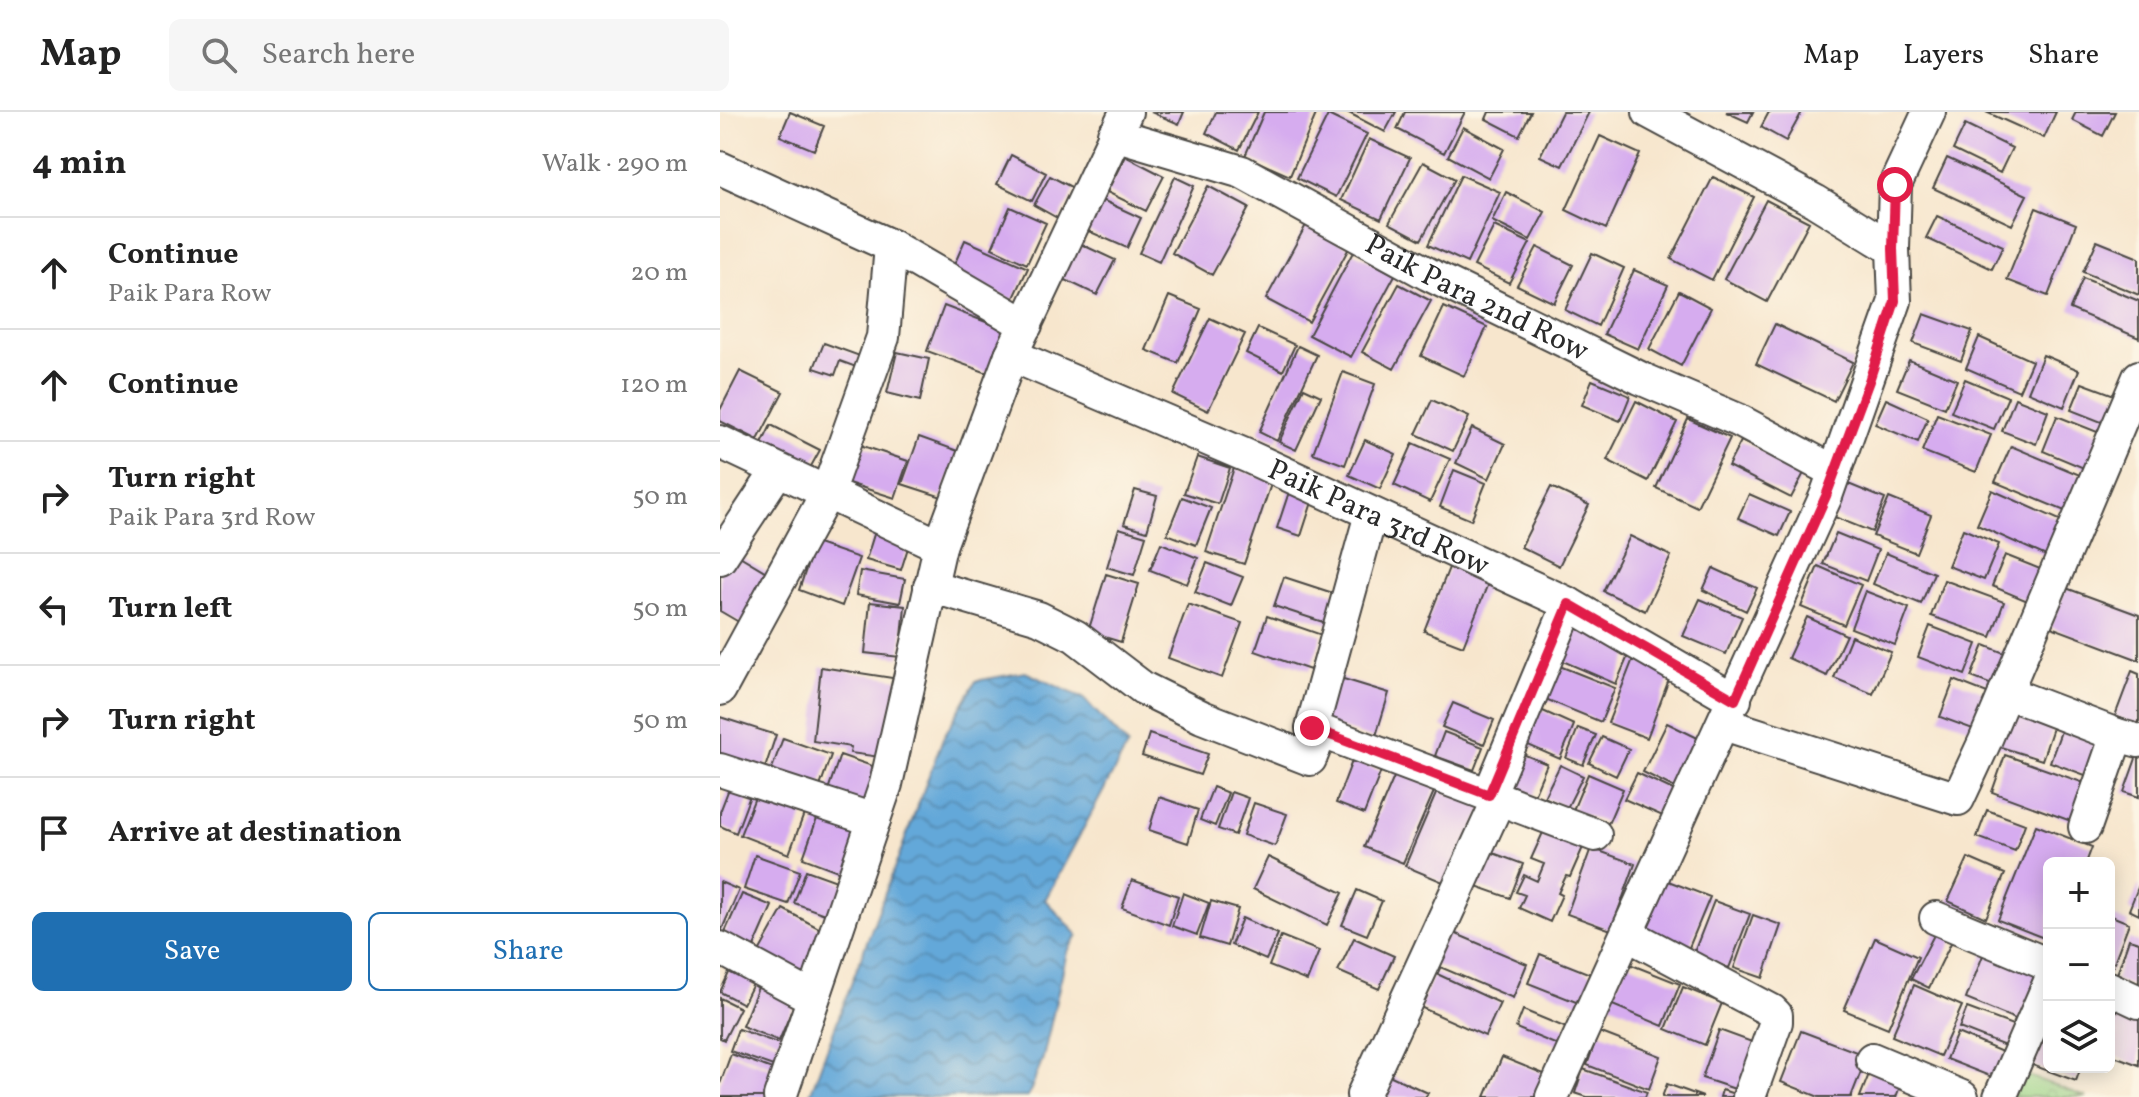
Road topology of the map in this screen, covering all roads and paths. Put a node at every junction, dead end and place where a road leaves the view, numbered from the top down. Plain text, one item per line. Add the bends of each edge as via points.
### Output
1 (1649, 112) edge
2 (1929, 112) edge
3 (1120, 123) edge
4 (720, 168) edge
5 (891, 246) junction
6 (1893, 249) junction
7 (1026, 325) junction
8 (1011, 355) junction
9 (2139, 377) edge
10 (720, 442) edge
11 (778, 470) junction
12 (1835, 472) junction
13 (827, 493) junction
14 (1371, 514) junction
15 (940, 546) junction
16 (720, 558) edge
17 (930, 586) junction
18 (1569, 604) junction
19 (720, 689) edge
20 (2005, 692) junction
21 (1729, 712) junction
22 (1321, 732) junction
23 (2128, 738) edge
24 (720, 770) edge
25 (1494, 797) junction
26 (874, 820) junction
27 (2085, 827) dead end
28 (1595, 835) dead end
29 (1936, 918) dead end
30 (1627, 934) junction
31 (720, 948) edge
32 (2043, 963) edge
33 (2115, 991) edge
34 (813, 998) junction
35 (2043, 998) edge
36 (2139, 1002) edge
37 (1872, 1059) dead end
38 (780, 1097) edge
39 (1364, 1097) edge
40 (1552, 1097) edge
41 (1749, 1097) edge
42 (1962, 1097) edge
43 (2000, 1097) edge

1 - 6 street
2 - 6 street via 1895,185
3 - 7 street
3 - 12 street, Paik Para 2nd Row via 1242,172 1428,274 1738,420
4 - 5 street
5 - 7 street
5 - 13 street via 883,337
6 - 12 street via 1895,301
7 - 8 street
8 - 14 street, Paik Para 3rd Row
8 - 15 street
9 - 20 street
10 - 11 street
11 - 13 street
11 - 16 street
12 - 21 street
13 - 15 street
13 - 19 street
14 - 18 street, Paik Para 3rd Row
14 - 22 street via 1312,728
15 - 17 street
17 - 22 street via 1039,618 1075,636 1143,688 1310,759
17 - 26 street
18 - 21 street, Paik Para 3rd Row
18 - 25 street
20 - 21 street, Paik Para 3rd Row via 1958,799
20 - 23 street
21 - 30 street
22 - 25 street
23 - 27 street
24 - 26 street
25 - 28 street
25 - 39 street
26 - 34 street
29 - 32 street
30 - 40 street
30 - 41 street via 1776,1015
31 - 34 street
33 - 36 street
34 - 38 street
35 - 43 street
37 - 42 street

